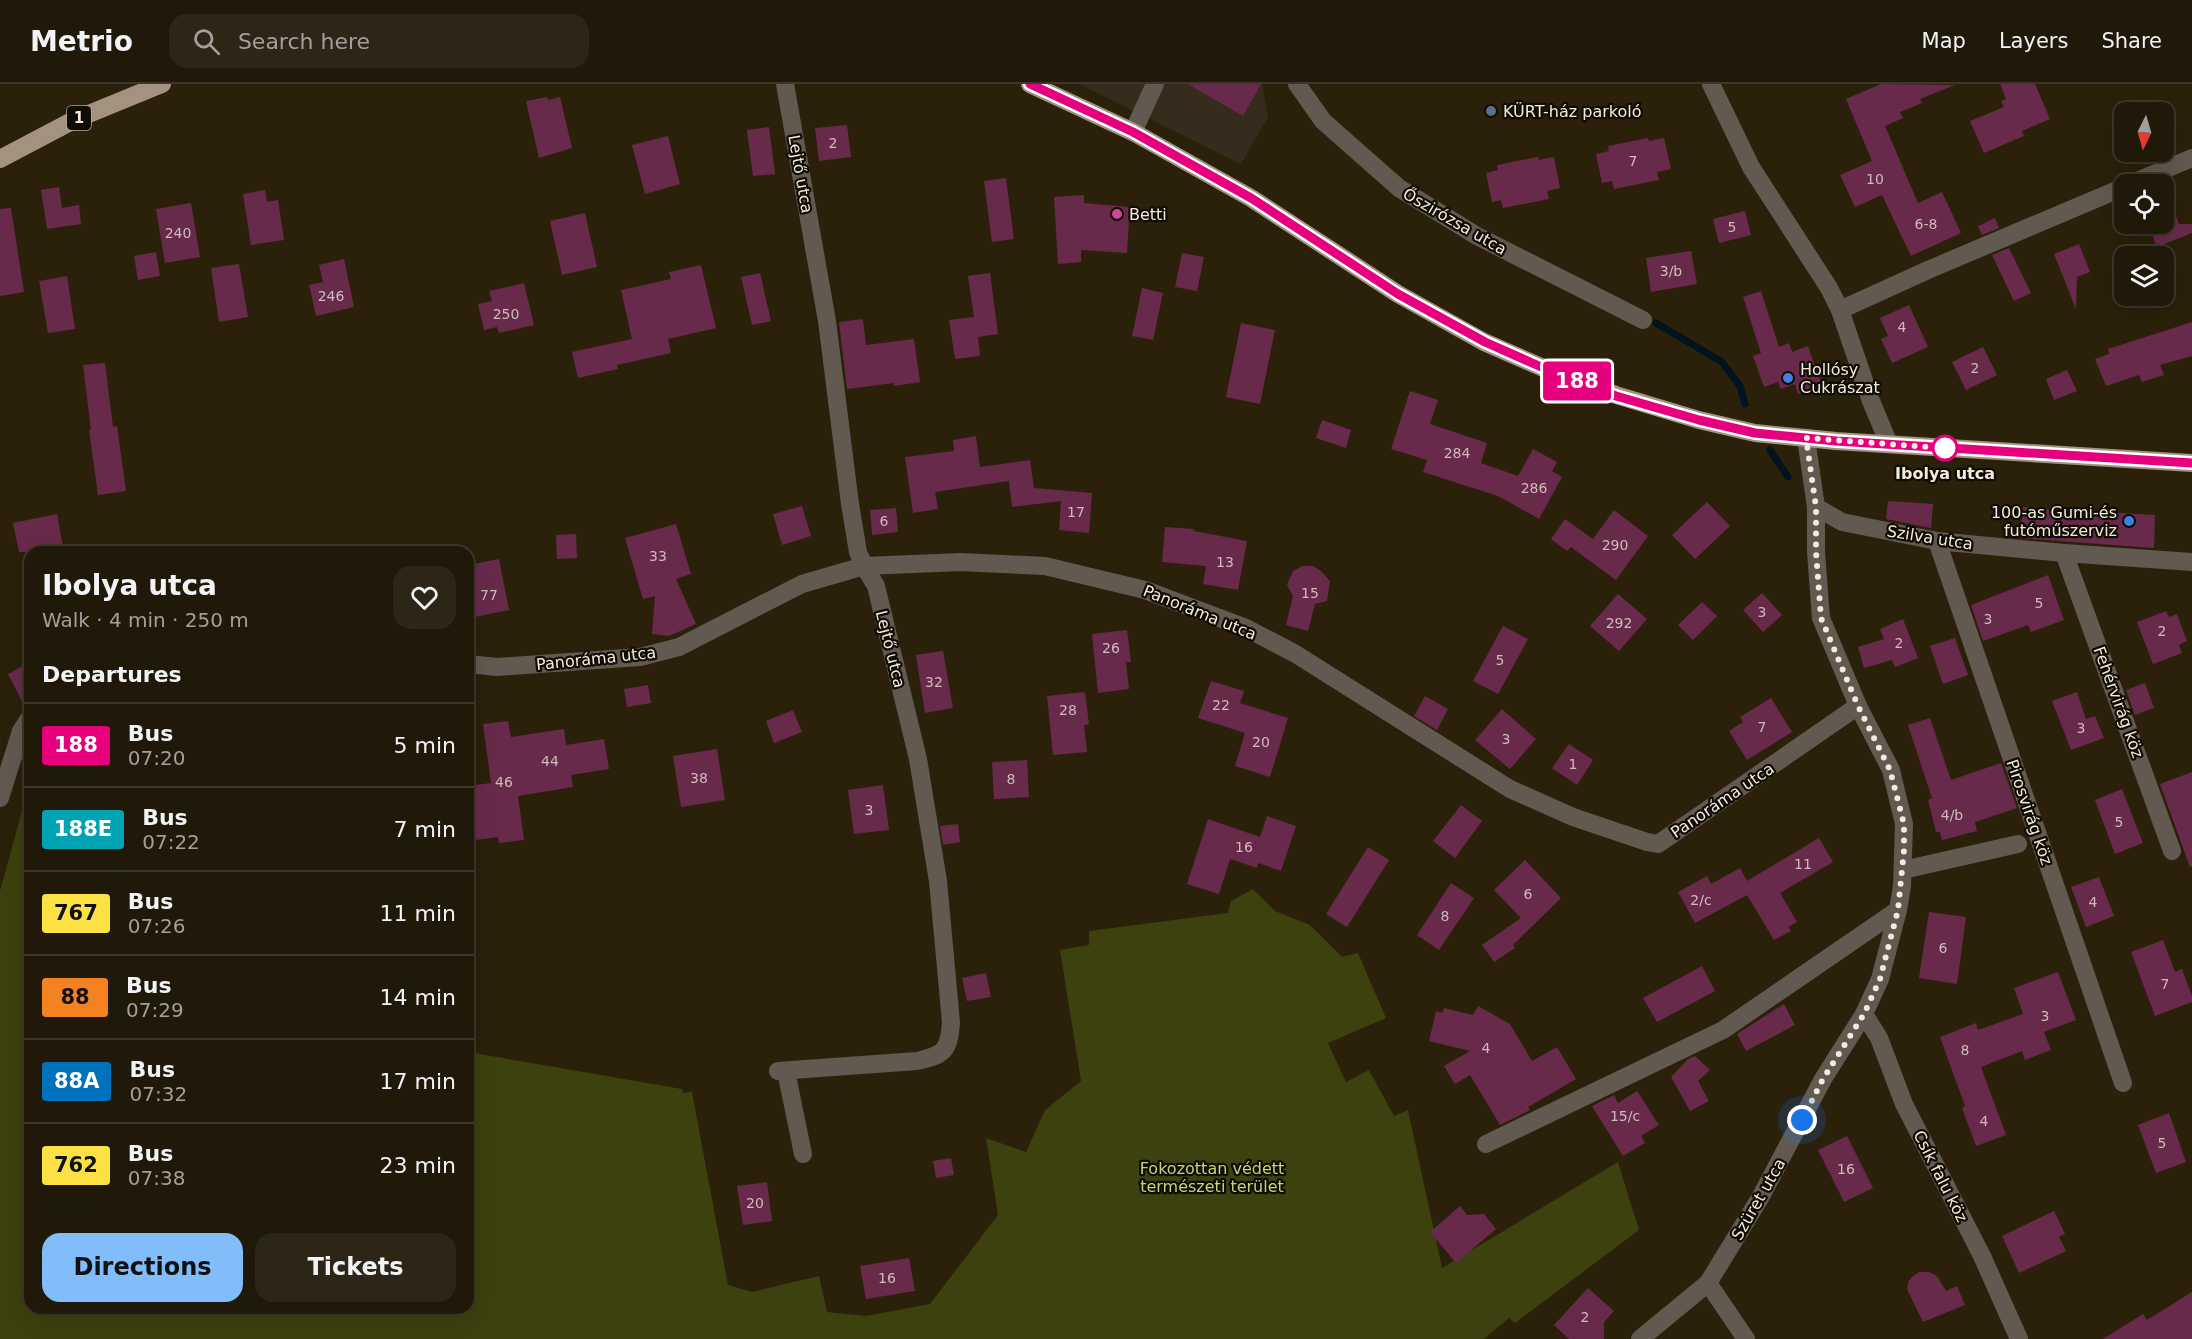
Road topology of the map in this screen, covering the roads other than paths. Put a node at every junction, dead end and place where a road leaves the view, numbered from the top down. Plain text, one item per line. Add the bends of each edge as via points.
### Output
1 (162, 84) edge
2 (784, 84) edge
3 (1030, 84) edge
4 (1155, 84) edge
5 (1297, 84) edge
6 (1711, 84) edge
7 (1133, 132) junction
8 (2192, 158) edge
9 (0, 159) edge
10 (2154, 174) edge
11 (2114, 191) edge
12 (1840, 310) junction
13 (1643, 320) dead end
14 (1806, 438) junction
15 (1889, 444) junction
16 (2192, 464) edge
17 (1816, 507) junction
18 (1937, 541) junction
19 (2064, 553) junction
20 (864, 566) junction
21 (2190, 566) edge
22 (474, 665) edge
23 (1858, 706) junction
24 (24, 726) edge
25 (0, 798) edge
26 (2018, 844) dead end
27 (2172, 851) dead end
28 (1903, 870) junction
29 (1898, 910) junction
30 (1864, 1014) junction
31 (2123, 1083) dead end
32 (1486, 1144) dead end
33 (802, 1154) dead end
34 (1708, 1283) junction
35 (1640, 1339) edge
36 (1746, 1339) edge
37 (2019, 1339) edge

1 - 9 main road, 1 via 75,120
2 - 20 street, Lejtő utca via 827,321 850,504
3 - 7 main road
4 - 7 street
5 - 13 street, Őszirózsa utca via 1323,121 1399,188 1477,236
6 - 12 street via 1751,167
7 - 14 main road via 1251,198 1398,294 1485,342 1616,396 1740,430
8 - 10 street
11 - 12 street
12 - 15 street
14 - 15 main road
14 - 17 street, Szüret utca
15 - 16 main road
17 - 18 street, Szilva utca via 1842,522
17 - 23 street, Szüret utca via 1821,618
18 - 19 street, Szilva utca
18 - 31 street, Pirosvirág köz
19 - 21 street, Szilva utca
19 - 27 street, Fehérvirág köz
20 - 22 street, Panoráma utca via 802,584 679,647 640,657 497,667
20 - 23 street, Panoráma utca via 961,562 1045,566 1145,590 1246,628 1294,653 1510,789 1573,817 1647,842 1658,843
20 - 33 street, Lejtő utca via 876,586 918,759 938,881 951,1022 949,1042 942,1054 917,1061 782,1071
23 - 28 street, Szüret utca via 1890,770 1904,824
24 - 25 street
26 - 28 street
28 - 29 street, Szüret utca
29 - 30 street, Szüret utca via 1880,979
29 - 32 street via 1723,1030
30 - 34 street, Szüret utca
30 - 37 street, Csík falu köz via 1879,1038 1904,1104 1982,1256
34 - 35 street, Szüret utca
34 - 36 street

